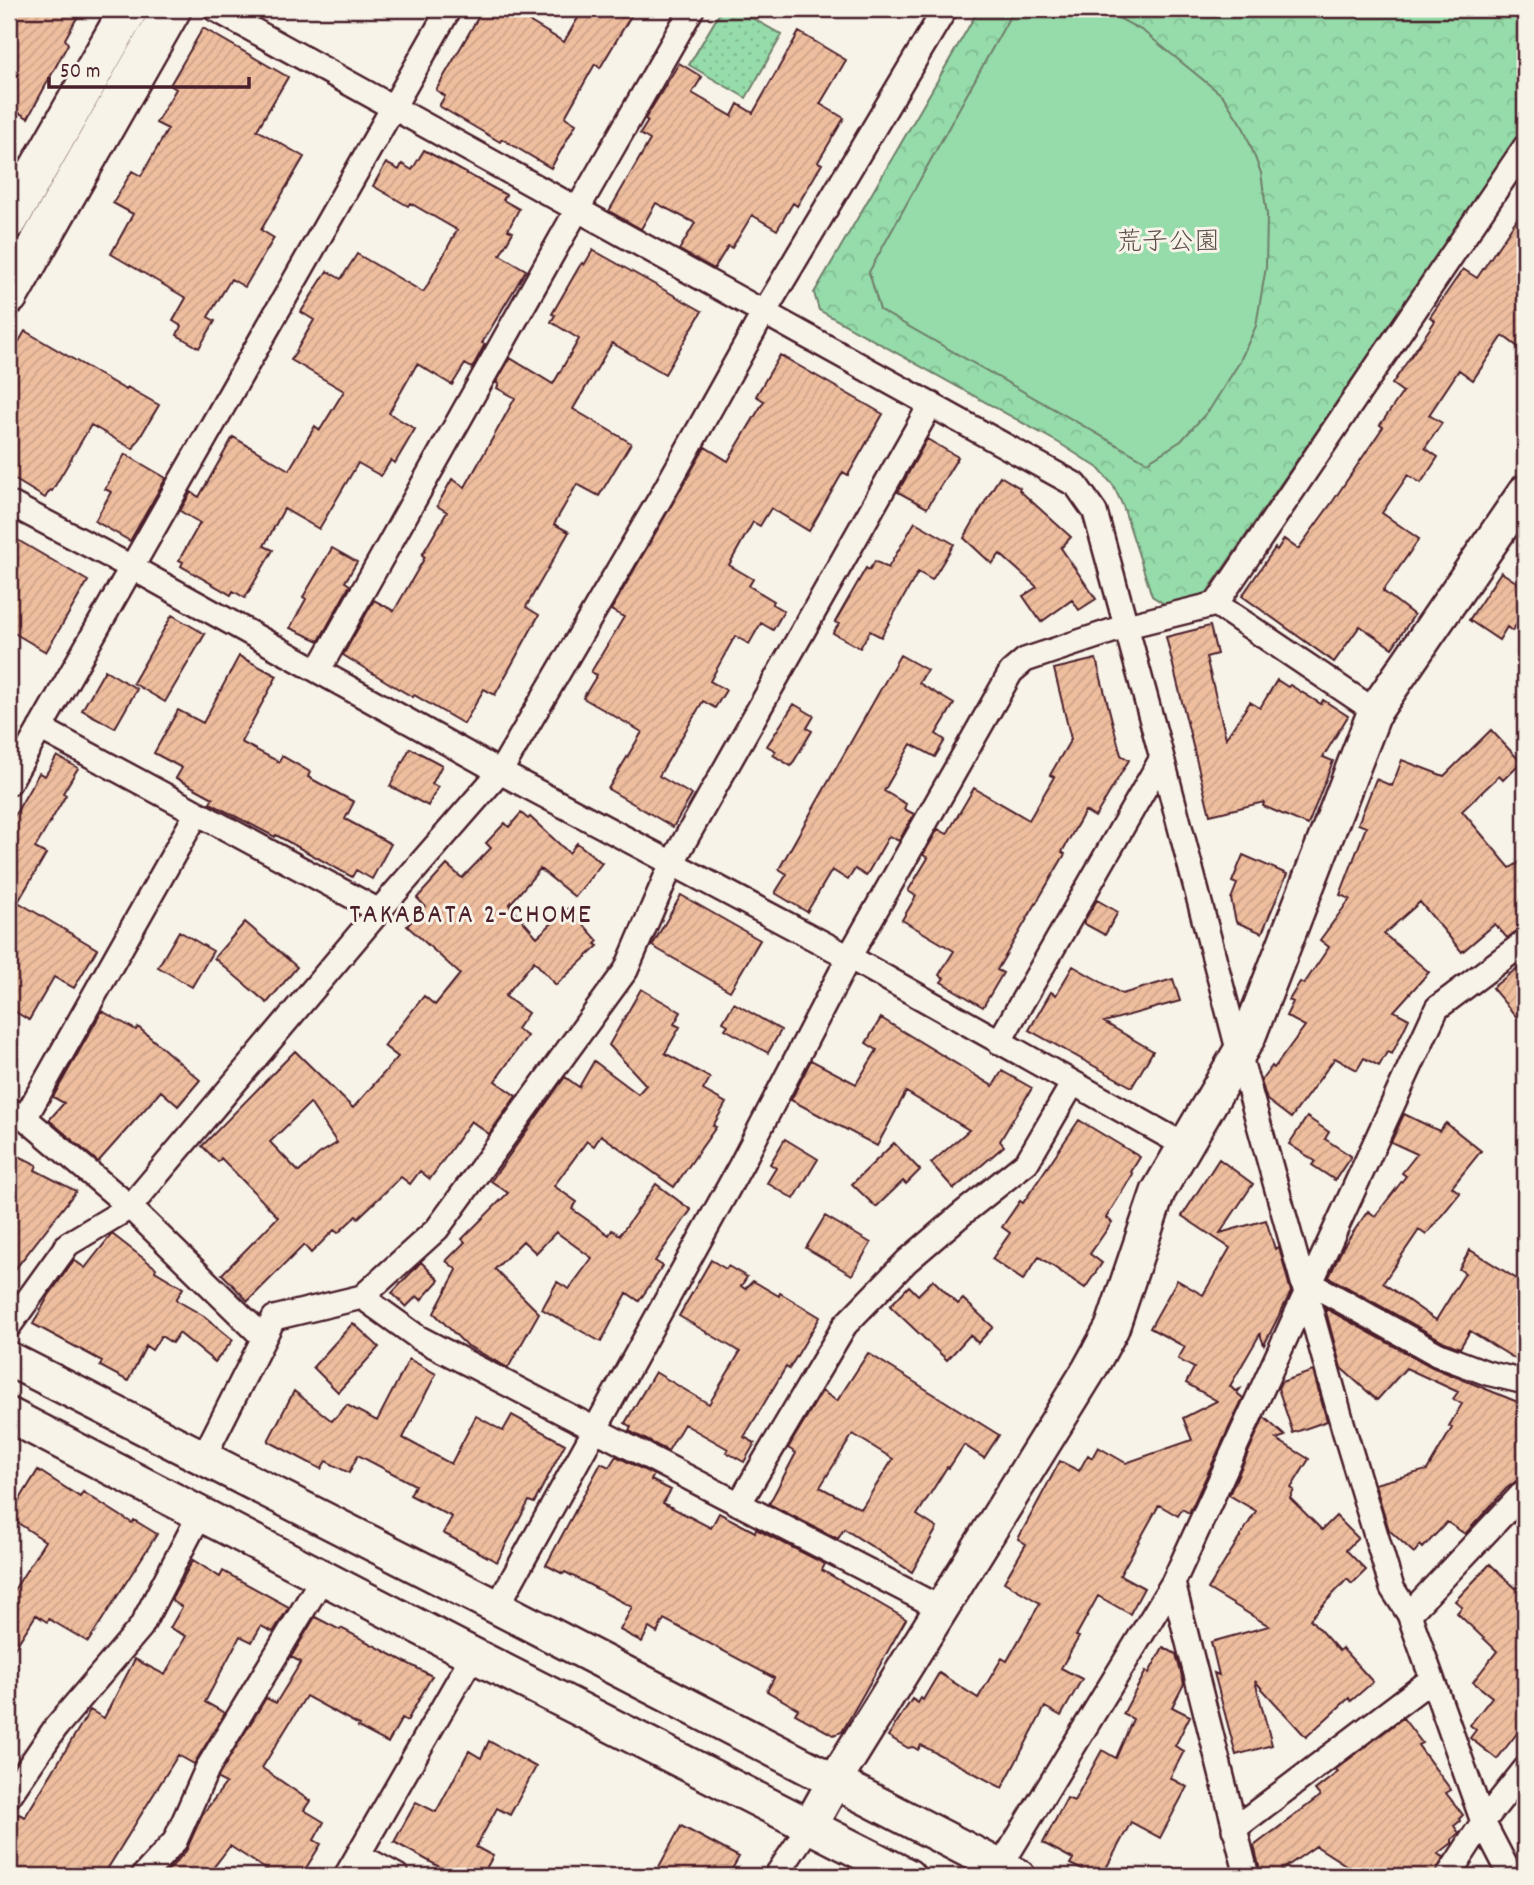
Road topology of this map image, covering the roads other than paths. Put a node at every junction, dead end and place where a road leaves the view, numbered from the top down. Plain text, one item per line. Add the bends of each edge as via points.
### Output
1 (129, 9) edge
2 (172, 9) edge
3 (215, 9) edge
4 (449, 9) edge
5 (692, 9) edge
6 (945, 9) edge
7 (393, 108) junction
8 (1525, 147) edge
9 (577, 210) junction
10 (9, 220) edge
11 (9, 296) edge
12 (763, 314) junction
13 (931, 404) junction
14 (9, 503) edge
15 (1522, 504) edge
16 (131, 568) junction
17 (1216, 604) junction
18 (1127, 626) junction
19 (318, 671) junction
20 (1376, 711) junction
21 (40, 728) junction
22 (1162, 758) junction
23 (500, 772) junction
24 (9, 783) edge
25 (197, 813) junction
26 (672, 863) junction
27 (379, 911) junction
28 (1525, 943) edge
29 (849, 957) junction
30 (999, 1042) junction
31 (1239, 1053) junction
32 (1073, 1083) junction
33 (17, 1114) edge
34 (1184, 1145) junction
35 (130, 1207) junction
36 (1307, 1288) junction
37 (362, 1297) junction
38 (9, 1326) edge
39 (264, 1338) junction
40 (9, 1359) edge
41 (1525, 1382) edge
42 (9, 1415) edge
43 (595, 1430) junction
44 (203, 1458) junction
45 (1525, 1490) edge
46 (739, 1504) junction
47 (200, 1514) junction
48 (323, 1577) junction
49 (1173, 1583) junction
50 (497, 1607) junction
51 (942, 1609) junction
52 (1409, 1614) junction
53 (473, 1655) junction
54 (1432, 1679) junction
55 (1525, 1769) edge
56 (834, 1782) junction
57 (9, 1796) edge
58 (1483, 1822) junction
59 (809, 1827) junction
60 (1234, 1829) junction
61 (358, 1856) junction
62 (1004, 1873) edge
63 (143, 1876) edge
64 (346, 1876) edge
65 (397, 1876) edge
66 (776, 1876) edge
67 (908, 1876) edge
68 (1247, 1876) edge
69 (1448, 1876) edge
70 (1511, 1876) edge

1 - 10 main road
2 - 11 main road
3 - 7 street
4 - 7 street
5 - 9 street
6 - 12 street
7 - 9 street
7 - 16 street
8 - 17 street
9 - 12 street
9 - 19 street
12 - 13 street
12 - 23 street
13 - 18 street via 1076,485 1095,512
13 - 26 street
14 - 16 street
15 - 20 street
16 - 19 street
16 - 21 street
17 - 18 street
17 - 20 street
18 - 22 street
18 - 29 street via 1025,660 1011,672
19 - 23 street
20 - 31 street
21 - 24 street
21 - 25 street
22 - 30 street
22 - 31 street
23 - 26 street
23 - 27 street
25 - 27 street
25 - 33 street
26 - 29 street
26 - 37 street via 626,970 436,1229
27 - 35 street
28 - 36 street via 1437,1008
29 - 30 street
29 - 43 street
30 - 32 street
31 - 34 street
31 - 36 street
32 - 34 street
32 - 46 street via 1027,1162 913,1255 845,1325
33 - 35 street
34 - 51 street via 1158,1192 1112,1328
35 - 38 street via 68,1244
35 - 39 street
36 - 41 street via 1439,1354
36 - 49 street
36 - 52 street via 1392,1588
37 - 39 street via 274,1318
37 - 43 street via 419,1338
39 - 44 street
40 - 44 street
42 - 47 street
43 - 46 street
43 - 50 street
44 - 50 street
45 - 52 street
46 - 51 street
47 - 48 street
47 - 57 street via 141,1627 56,1727
48 - 53 street
48 - 63 street via 207,1769 175,1841
49 - 60 street
49 - 62 street
50 - 56 street
51 - 56 street
52 - 54 street
53 - 59 street
53 - 61 street
54 - 58 street
54 - 60 street
55 - 58 street
56 - 59 street
56 - 62 street
58 - 69 street
58 - 70 street
59 - 66 street
59 - 67 street
60 - 68 street
61 - 64 street
61 - 65 street

